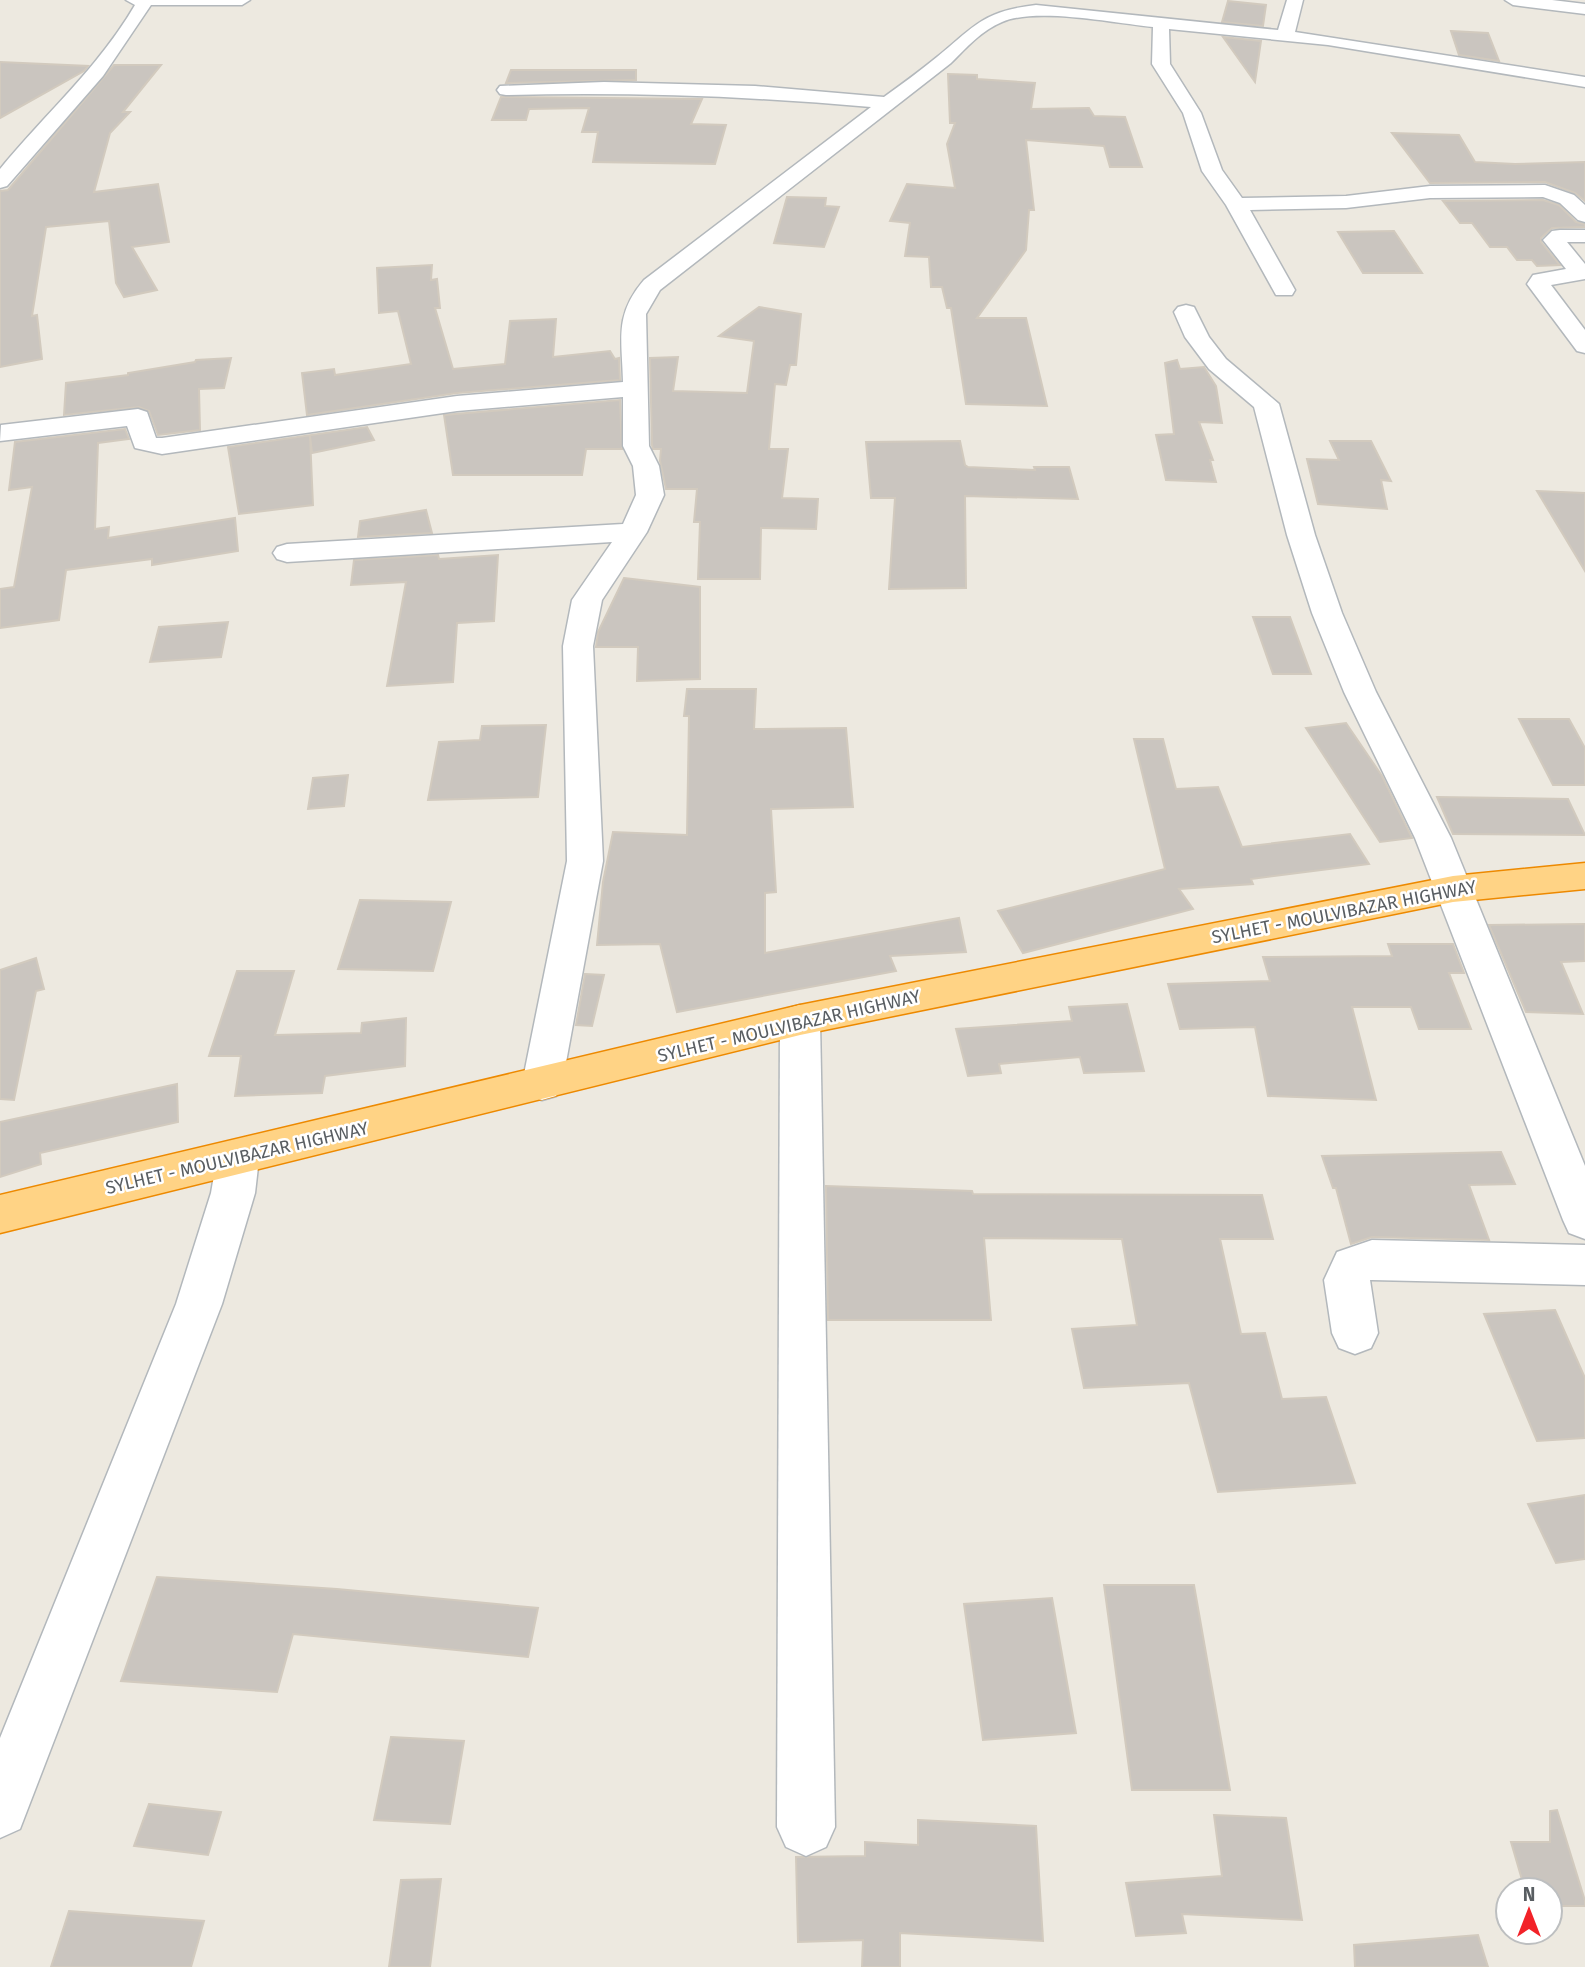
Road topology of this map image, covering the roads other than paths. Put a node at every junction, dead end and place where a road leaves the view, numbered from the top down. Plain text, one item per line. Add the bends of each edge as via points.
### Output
1 (134, 0) edge
2 (242, 0) edge
3 (1294, 0) edge
4 (1513, 0) edge
5 (146, 1) edge
6 (1585, 9) edge
7 (1161, 23) junction
8 (1285, 36) junction
9 (1585, 82) edge
10 (506, 90) dead end
11 (889, 103) junction
12 (0, 182) edge
13 (1236, 204) junction
14 (1585, 216) edge
15 (1585, 236) edge
16 (1284, 290) dead end
17 (1186, 312) dead end
18 (1585, 346) edge
19 (635, 389) junction
20 (0, 431) edge
21 (0, 440) edge
22 (633, 532) junction
23 (287, 553) dead end
24 (1585, 876) edge
25 (1453, 888) junction
26 (800, 1020) junction
27 (542, 1084) junction
28 (238, 1158) junction
29 (0, 1214) edge
30 (1585, 1220) edge
31 (1585, 1265) edge
32 (1355, 1333) dead end
33 (0, 1809) edge
34 (806, 1827) dead end

1 - 5 street
2 - 5 street
3 - 8 street
4 - 6 street
5 - 12 street via 130,32
7 - 8 street
7 - 11 street via 1019,11 984,22
7 - 13 street via 1161,64 1192,113 1212,171
8 - 9 street
10 - 11 street via 755,91
11 - 19 street via 652,285 634,314
13 - 14 street via 1346,202 1430,192 1545,191 1567,199
13 - 16 street
15 - 18 street via 1554,240 1578,274 1538,284
17 - 25 street via 1189,325 1229,377 1266,404 1301,535 1328,613 1360,692
19 - 20 street via 541,393 162,446 144,442 138,417
19 - 22 street via 636,446 646,466 650,495
20 - 21 street
22 - 23 street
22 - 27 street via 587,600 578,646 585,861
24 - 25 highway, SYLHET - MOULVIBAZAR HIGHWAY
25 - 26 highway, SYLHET - MOULVIBAZAR HIGHWAY
25 - 30 street
26 - 27 highway, SYLHET - MOULVIBAZAR HIGHWAY
26 - 34 street
27 - 28 highway, SYLHET - MOULVIBAZAR HIGHWAY
28 - 29 highway, SYLHET - MOULVIBAZAR HIGHWAY
28 - 33 street via 233,1194 199,1304
31 - 32 street via 1372,1260 1353,1266 1346,1280

